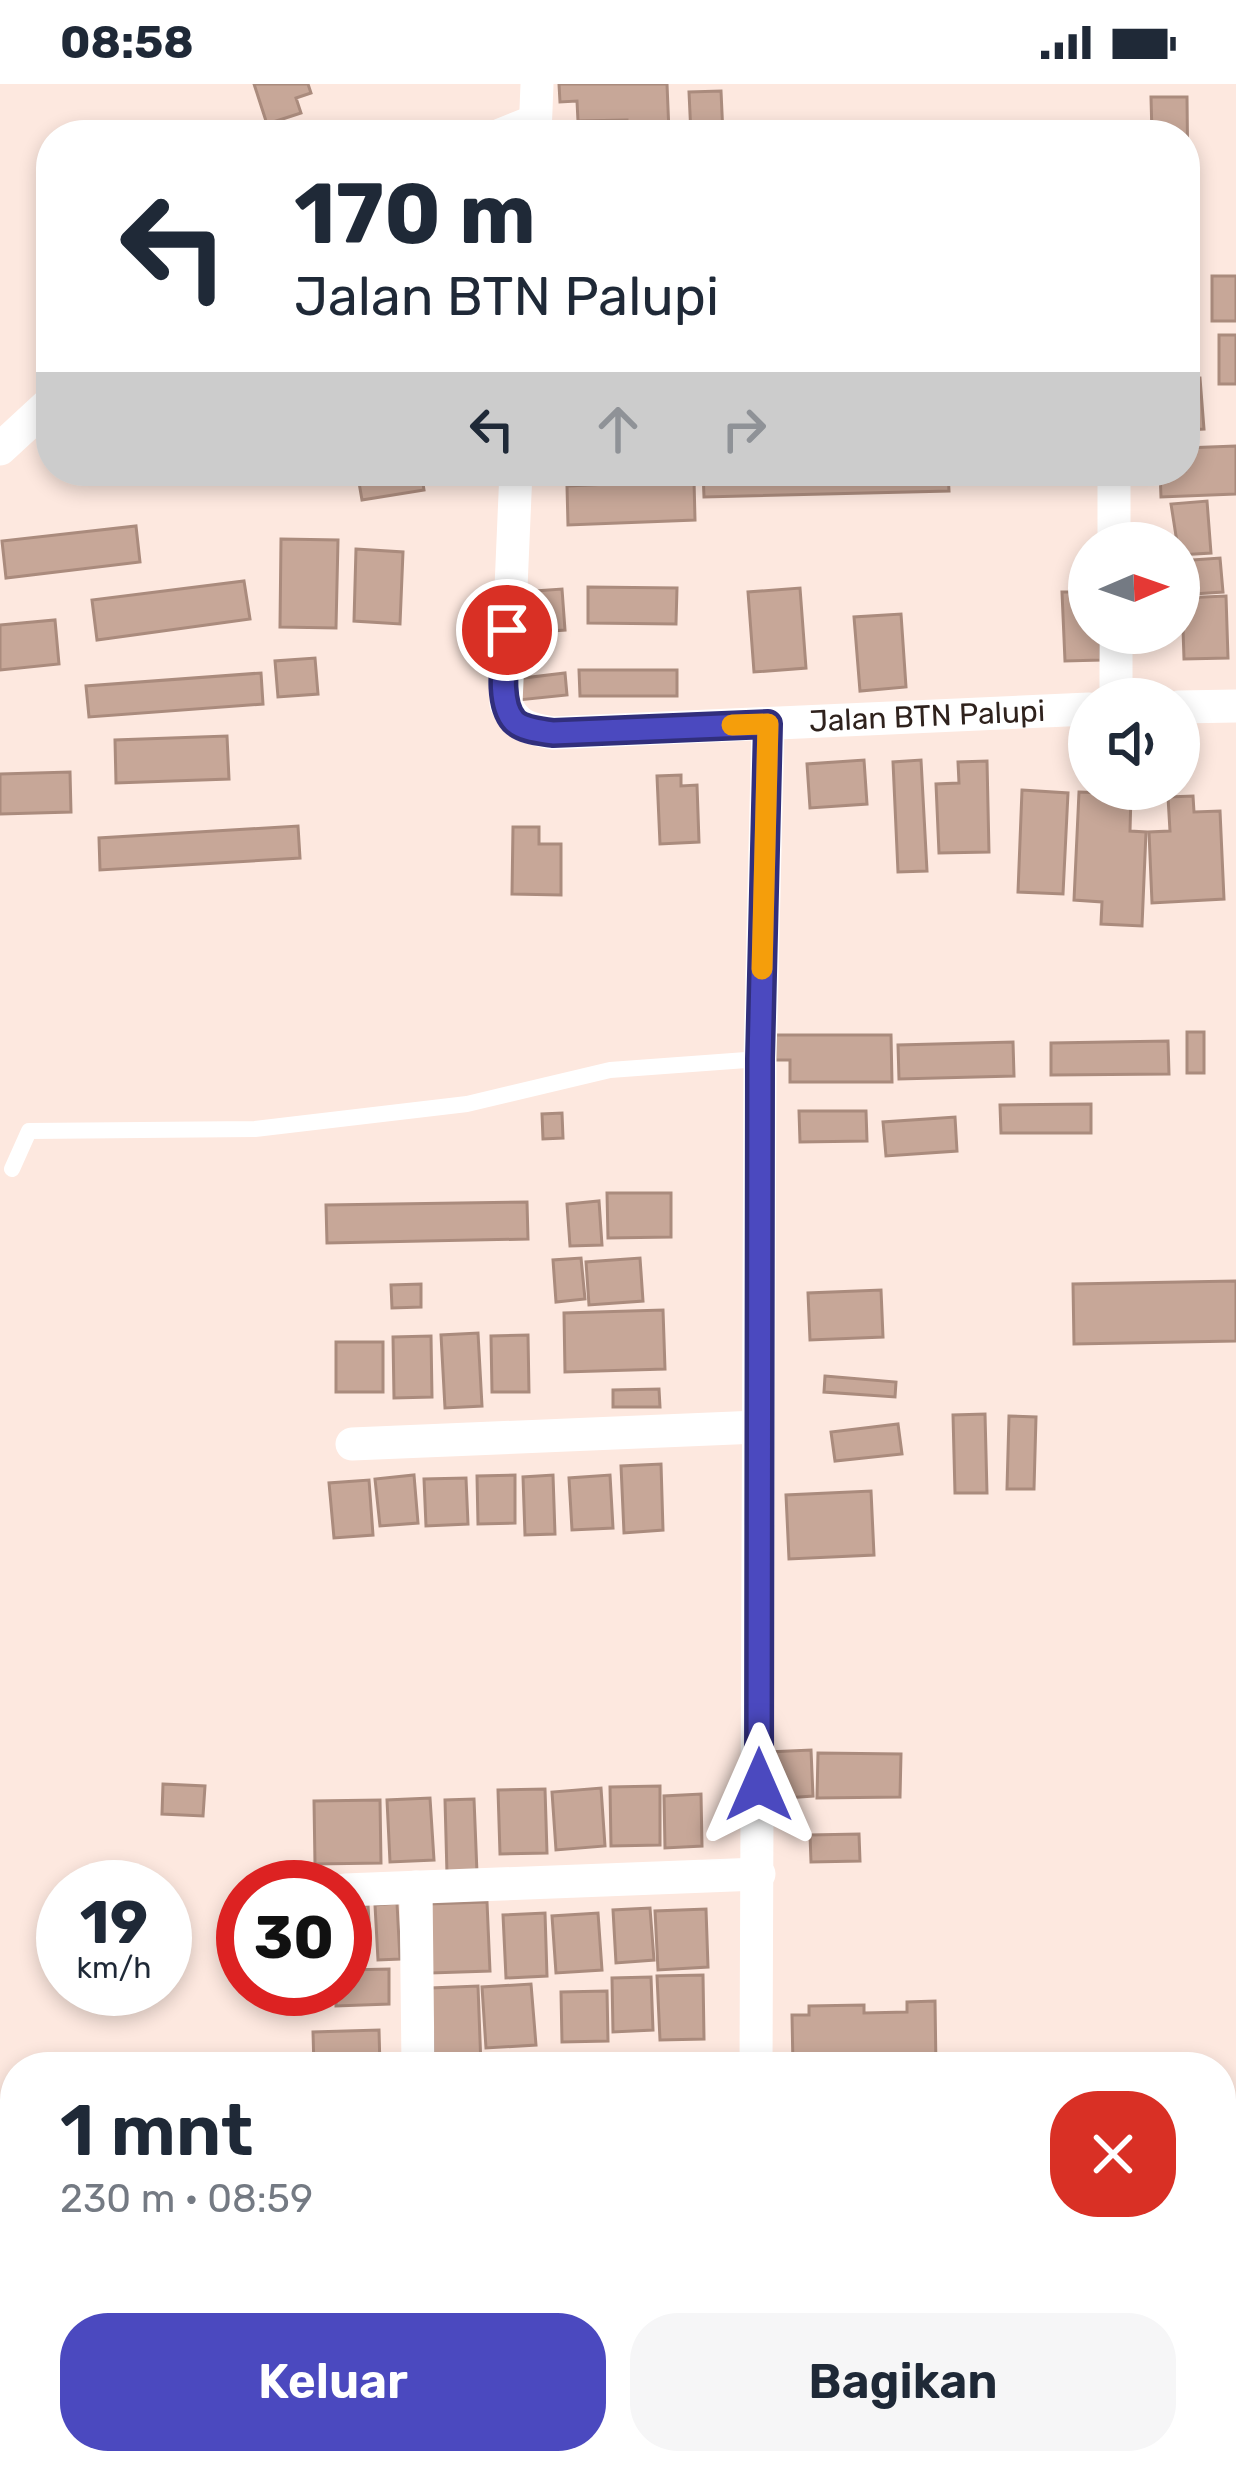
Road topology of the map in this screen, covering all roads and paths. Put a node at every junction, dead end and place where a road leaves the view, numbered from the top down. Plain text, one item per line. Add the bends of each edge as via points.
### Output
1 (536, 84) edge
2 (535, 120) edge
3 (36, 416) edge
4 (0, 448) edge
5 (515, 486) edge
6 (1114, 486) edge
7 (1114, 522) edge
8 (1236, 706) edge
9 (1200, 707) edge
10 (1068, 710) edge
11 (768, 724) junction
12 (760, 1059) junction
13 (11, 1168) dead end
14 (758, 1427) junction
15 (352, 1444) dead end
16 (759, 1874) junction
17 (416, 1887) junction
18 (372, 1888) edge
19 (418, 2052) edge
20 (756, 2052) edge

1 - 2 street
3 - 4 street
5 - 11 street, Jalan BTN Palupi via 505,670 514,720 553,733
6 - 7 street
8 - 9 street
10 - 11 street, Jalan BTN Palupi
11 - 12 street
12 - 13 lane via 610,1070 467,1105 254,1129 29,1131
12 - 14 street
14 - 15 street
14 - 16 street
16 - 17 street
16 - 20 street
17 - 18 street
17 - 19 street

